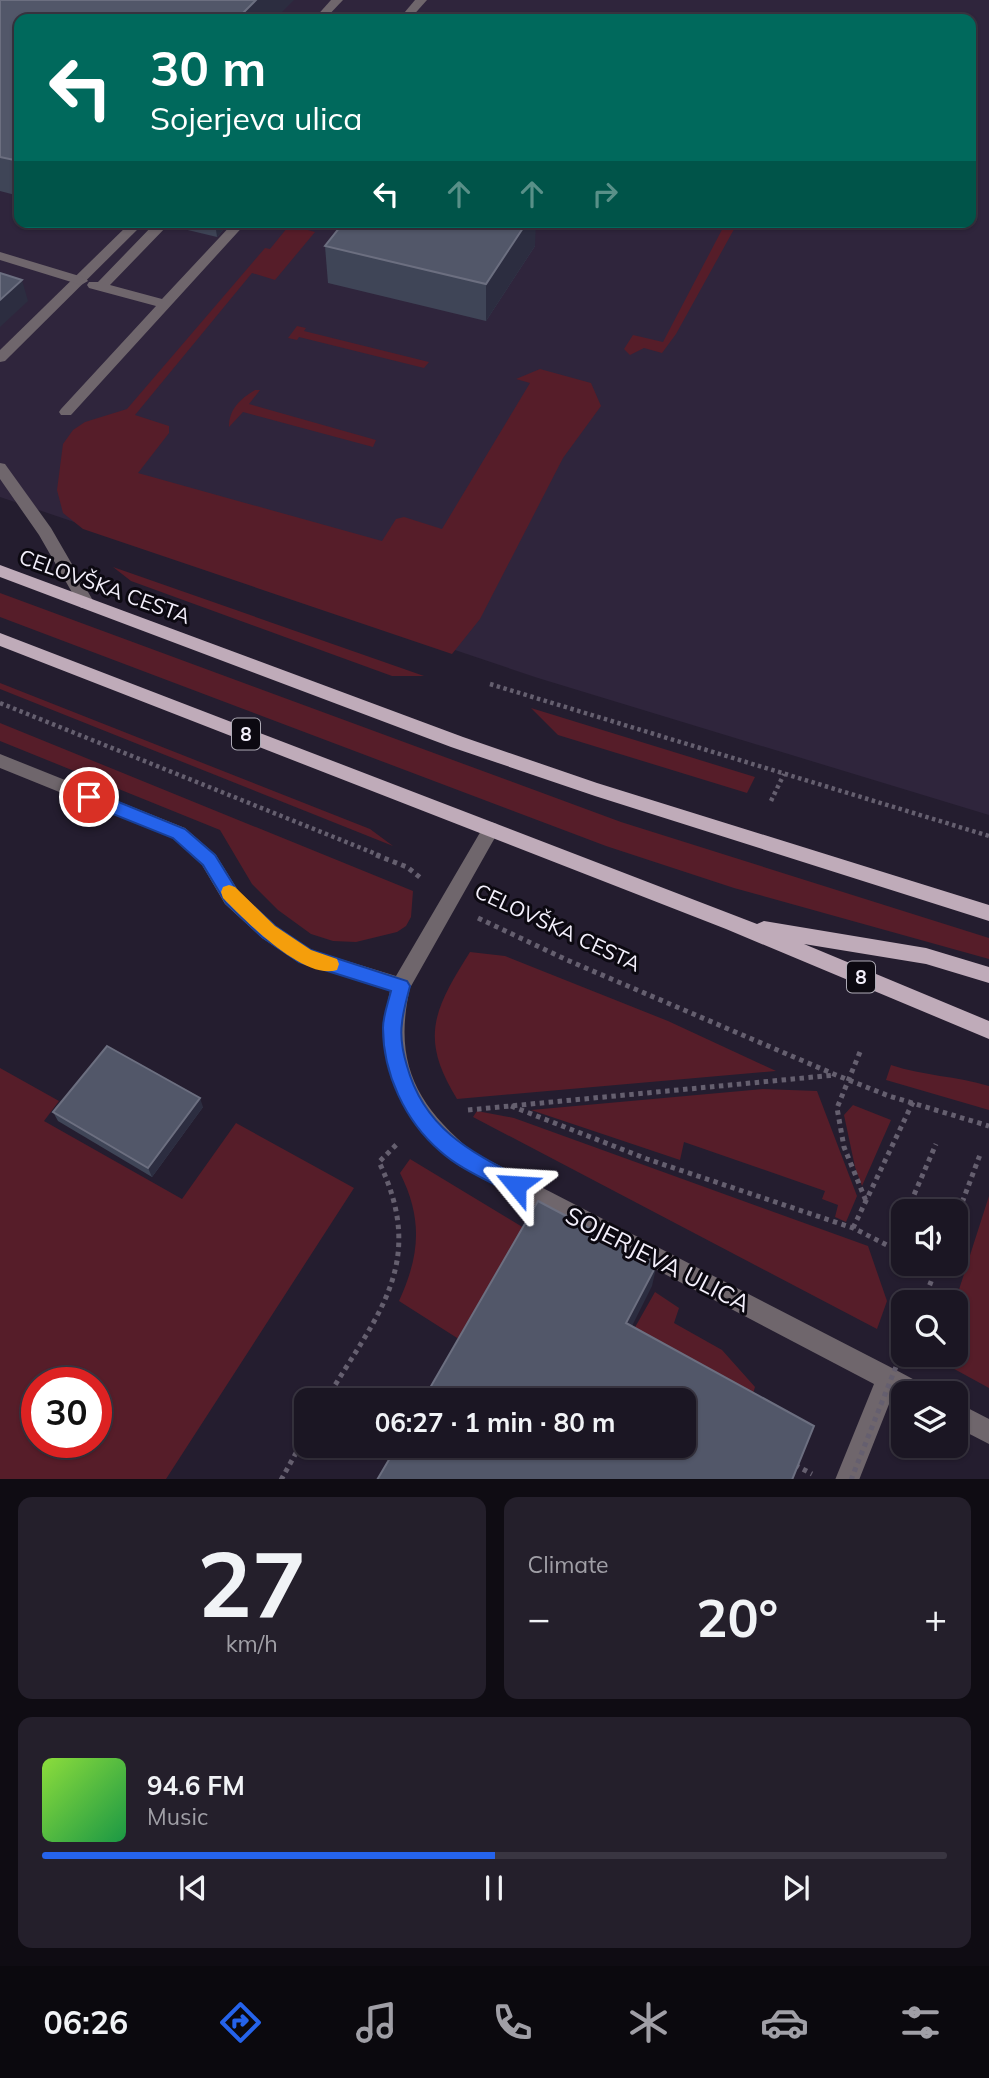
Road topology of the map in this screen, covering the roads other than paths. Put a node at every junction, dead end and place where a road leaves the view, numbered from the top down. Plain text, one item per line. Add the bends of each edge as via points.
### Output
1 (337, 0) edge
2 (421, 0) edge
3 (324, 14) edge
4 (408, 14) edge
5 (133, 228) edge
6 (157, 228) edge
7 (236, 228) edge
8 (0, 256) edge
9 (80, 281) junction
10 (101, 286) junction
11 (163, 304) junction
12 (0, 358) edge
13 (66, 412) dead end
14 (0, 468) edge
15 (0, 571) edge
16 (87, 604) junction
17 (0, 639) edge
18 (0, 761) edge
19 (491, 829) junction
20 (989, 913) edge
21 (733, 923) junction
22 (989, 975) edge
23 (401, 986) junction
24 (989, 1030) edge
25 (888, 1378) junction
26 (894, 1381) edge
27 (968, 1421) edge
28 (989, 1432) edge
29 (849, 1479) edge

1 - 3 street
2 - 4 street
5 - 9 street
6 - 10 street
7 - 11 street
8 - 9 street
9 - 10 street
9 - 12 street
10 - 11 street
11 - 13 street
14 - 16 street
15 - 16 main road, CELOVŠKA CESTA
16 - 20 main road, CELOVŠKA CESTA via 457,742
17 - 19 main road, 8
18 - 23 street via 179,833 209,860 232,898 268,932 305,956
19 - 21 main road, 8
19 - 23 street, SOJERJEVA ULICA
21 - 22 main road via 926,956
21 - 24 main road, 8
23 - 25 street, SOJERJEVA ULICA via 392,1025 394,1054 412,1104 427,1126 466,1159
25 - 26 street, SOJERJEVA ULICA
25 - 29 street
27 - 28 street

